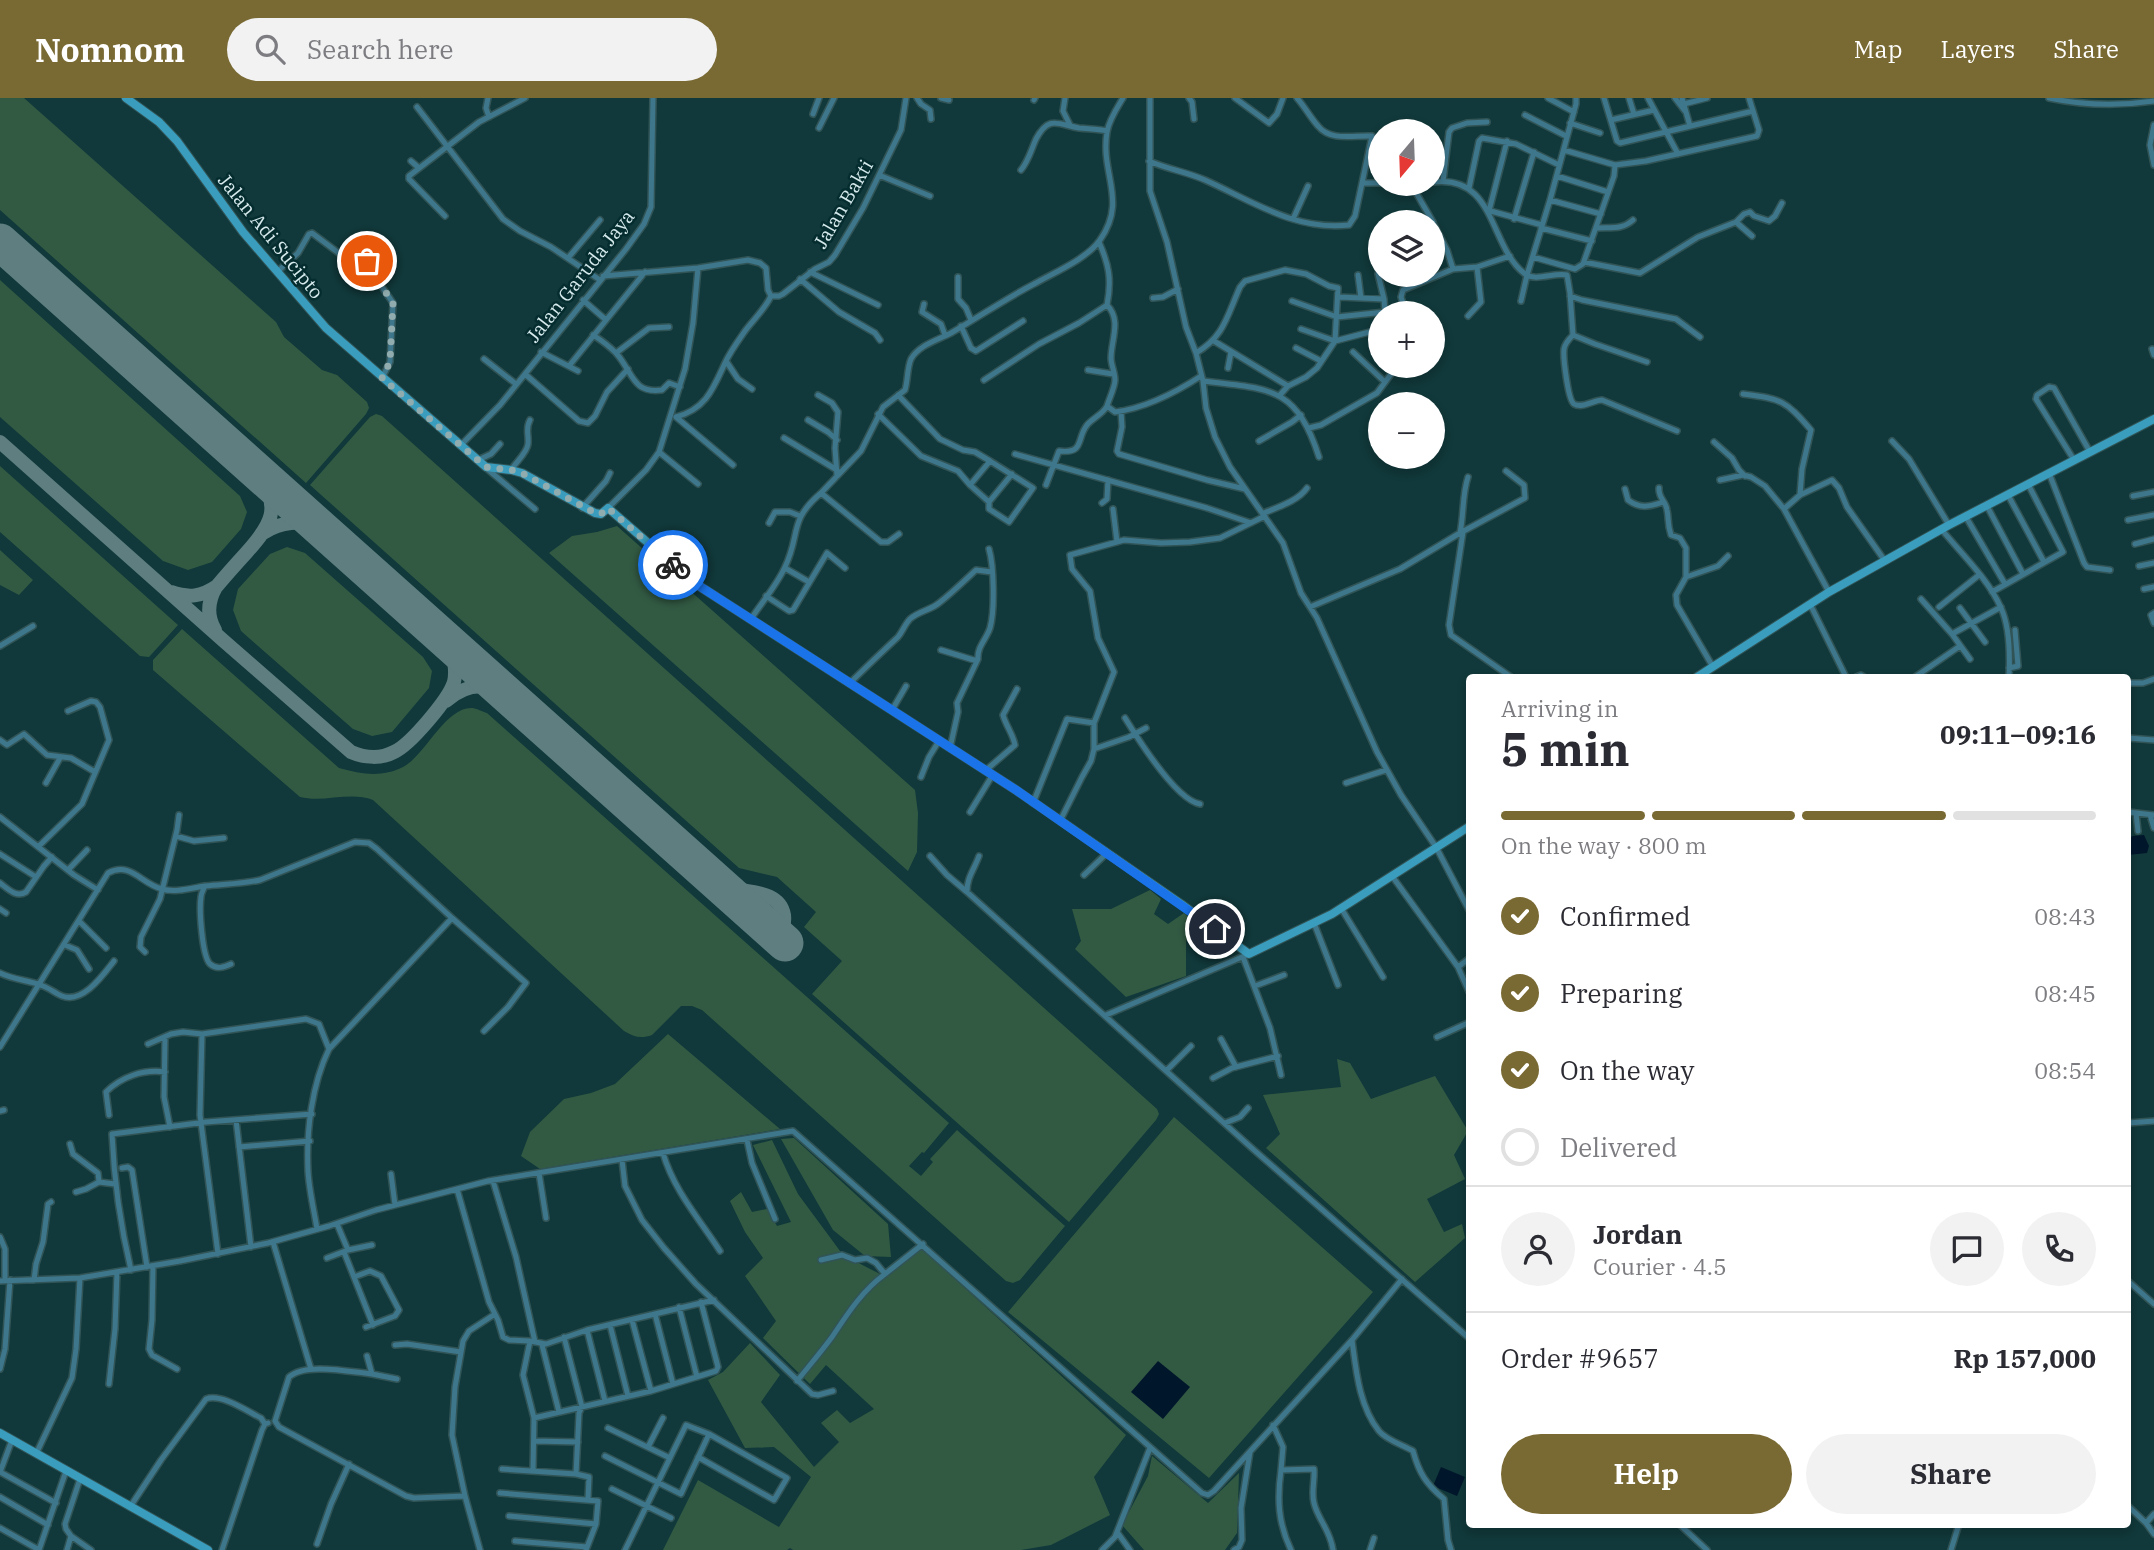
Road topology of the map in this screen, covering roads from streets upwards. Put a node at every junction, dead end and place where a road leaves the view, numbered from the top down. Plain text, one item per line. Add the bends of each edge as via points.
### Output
1 (126, 98) edge
2 (488, 98) edge
3 (525, 98) edge
4 (653, 98) edge
5 (819, 98) edge
6 (834, 98) edge
7 (906, 98) edge
8 (917, 98) edge
9 (1065, 98) edge
10 (1122, 98) edge
11 (1150, 98) edge
12 (1189, 98) edge
13 (1235, 98) edge
14 (1283, 98) edge
15 (1297, 98) edge
16 (1548, 98) edge
17 (1576, 98) edge
18 (1604, 98) edge
19 (1629, 98) edge
20 (1648, 98) edge
21 (1675, 98) edge
22 (1707, 98) edge
23 (1749, 98) edge
24 (2049, 98) edge
25 (2154, 101) edge
26 (1683, 102) edge
27 (417, 107) dead end
28 (1654, 110) junction
29 (1753, 111) junction
30 (1574, 112) junction
31 (813, 114) dead end
32 (1634, 114) junction
33 (1525, 116) dead end
34 (489, 117) junction
35 (1194, 118) dead end
36 (931, 119) dead end
37 (1611, 120) junction
38 (1487, 122) dead end
39 (1570, 123) junction
40 (1070, 125) junction
41 (2154, 125) edge
42 (1690, 126) junction
43 (819, 128) dead end
44 (1107, 131) junction
45 (1667, 132) junction
46 (1600, 133) dead end
47 (1368, 136) edge
48 (1566, 136) junction
49 (1507, 141) junction
50 (2152, 145) edge
51 (447, 147) junction
52 (1564, 150) junction
53 (1534, 152) junction
54 (1678, 154) junction
55 (1368, 155) edge
56 (1446, 156) edge
57 (411, 161) dead end
58 (1149, 161) junction
59 (1559, 165) junction
60 (1615, 165) junction
61 (2154, 165) edge
62 (419, 168) junction
63 (1021, 170) dead end
64 (879, 175) junction
65 (1557, 176) junction
66 (1446, 181) edge
67 (1362, 183) junction
68 (1368, 183) edge
69 (1308, 186) dead end
70 (1469, 188) junction
71 (1608, 192) junction
72 (930, 196) dead end
73 (1550, 200) junction
74 (1782, 203) dead end
75 (1488, 211) junction
76 (1601, 214) junction
77 (445, 216) dead end
78 (1293, 219) junction
79 (1514, 219) junction
80 (600, 220) dead end
81 (1633, 220) dead end
82 (1736, 222) junction
83 (1541, 226) junction
84 (1597, 228) junction
85 (1752, 236) dead end
86 (1592, 241) junction
87 (1099, 242) junction
88 (1445, 247) edge
89 (1510, 256) junction
90 (1533, 257) junction
91 (568, 258) junction
92 (1584, 262) junction
93 (1477, 267) junction
94 (698, 268) junction
95 (1576, 269) junction
96 (1453, 270) junction
97 (277, 272) junction
98 (645, 272) junction
99 (810, 272) junction
100 (1358, 275) dead end
101 (1527, 275) junction
102 (1567, 275) junction
103 (958, 277) dead end
104 (601, 278) junction
105 (800, 279) junction
106 (1381, 287) edge
107 (1178, 289) junction
108 (771, 296) junction
109 (1570, 296) junction
110 (1339, 297) junction
111 (1153, 298) dead end
112 (1361, 298) junction
113 (1384, 299) joint
114 (583, 300) junction
115 (1292, 301) dead end
116 (1402, 301) edge
117 (1521, 301) dead end
118 (924, 304) dead end
119 (878, 305) dead end
120 (1107, 305) junction
121 (1368, 314) edge
122 (1468, 316) dead end
123 (1337, 317) junction
124 (606, 320) junction
125 (971, 320) junction
126 (1023, 321) dead end
127 (961, 326) junction
128 (669, 327) dead end
129 (1301, 329) dead end
130 (1368, 332) edge
131 (593, 335) junction
132 (945, 335) junction
133 (1573, 335) junction
134 (1700, 337) dead end
135 (880, 340) dead end
136 (1214, 341) junction
137 (1335, 341) junction
138 (1296, 348) dead end
139 (541, 352) junction
140 (1231, 352) junction
141 (1353, 352) dead end
142 (616, 353) junction
143 (1196, 353) junction
144 (484, 359) dead end
145 (726, 361) junction
146 (1321, 361) junction
147 (1647, 362) dead end
148 (569, 366) junction
149 (1228, 368) dead end
150 (628, 369) junction
151 (578, 370) dead end
152 (1088, 370) dead end
153 (524, 374) junction
154 (1113, 374) junction
155 (382, 378) junction
156 (1388, 378) edge
157 (1202, 379) junction
158 (984, 380) dead end
159 (1385, 382) junction
160 (516, 384) junction
161 (1289, 386) junction
162 (680, 387) junction
163 (752, 389) dead end
164 (1743, 394) dead end
165 (818, 395) dead end
166 (898, 395) junction
167 (1279, 396) junction
168 (1107, 406) junction
169 (1121, 411) junction
170 (878, 414) junction
171 (1300, 415) junction
172 (674, 416) junction
173 (2154, 419) edge
174 (530, 420) dead end
175 (808, 420) dead end
176 (1309, 428) junction
177 (1677, 430) dead end
178 (784, 438) dead end
179 (836, 440) junction
180 (1259, 441) dead end
181 (1892, 441) dead end
182 (1714, 442) dead end
183 (500, 444) dead end
184 (460, 446) junction
185 (659, 452) junction
186 (2090, 452) junction
187 (1015, 454) dead end
188 (1319, 457) dead end
189 (478, 460) junction
190 (2074, 460) junction
191 (990, 461) junction
192 (1053, 464) junction
193 (733, 465) dead end
194 (486, 467) junction
195 (511, 470) junction
196 (1506, 471) dead end
197 (610, 473) dead end
198 (837, 473) junction
199 (2049, 473) junction
200 (1012, 474) junction
201 (1745, 476) junction
202 (1468, 477) dead end
203 (1108, 480) junction
204 (1720, 480) dead end
205 (698, 484) dead end
206 (2028, 484) junction
207 (970, 485) junction
208 (1046, 485) dead end
209 (1307, 488) dead end
210 (1659, 488) dead end
211 (1245, 489) junction
212 (1625, 489) dead end
213 (2154, 492) edge
214 (821, 493) junction
215 (1800, 495) junction
216 (2008, 495) junction
217 (2133, 496) dead end
218 (989, 502) junction
219 (1663, 502) junction
220 (1102, 503) dead end
221 (1987, 506) junction
222 (582, 508) junction
223 (608, 508) junction
224 (535, 509) dead end
225 (1113, 509) dead end
226 (1784, 509) junction
227 (1265, 515) junction
228 (2154, 515) edge
229 (800, 516) junction
230 (1966, 517) junction
231 (2128, 520) dead end
232 (769, 523) dead end
233 (1251, 523) junction
234 (1946, 528) junction
235 (1462, 532) junction
236 (899, 534) dead end
237 (2154, 539) edge
238 (1116, 542) junction
239 (2135, 544) dead end
240 (989, 549) dead end
241 (1728, 556) dead end
242 (1885, 561) junction
243 (2044, 562) junction
244 (2154, 563) edge
245 (2138, 566) dead end
246 (785, 568) junction
247 (845, 568) dead end
248 (2110, 570) dead end
249 (992, 572) junction
250 (2022, 574) junction
251 (1979, 575) junction
252 (1685, 577) junction
253 (809, 582) junction
254 (2005, 584) junction
255 (2154, 587) edge
256 (2144, 589) dead end
257 (1829, 592) junction
258 (1992, 592) junction
259 (766, 596) junction
260 (1921, 599) dead end
261 (1810, 604) junction
262 (1310, 607) junction
263 (1939, 607) dead end
264 (2001, 607) junction
265 (1960, 608) dead end
266 (2154, 613) edge
267 (751, 619) junction
268 (1972, 623) junction
269 (2154, 623) edge
270 (33, 626) dead end
271 (2015, 630) dead end
272 (1952, 634) junction
273 (1985, 642) dead end
274 (0, 646) edge
275 (1960, 646) junction
276 (941, 650) dead end
277 (1969, 659) dead end
278 (976, 661) junction
279 (1713, 667) junction
280 (2009, 668) junction
281 (1507, 674) edge
282 (1702, 674) edge
283 (1844, 674) edge
284 (1919, 674) edge
285 (2008, 674) edge
286 (2154, 679) edge
287 (2131, 682) edge
288 (850, 683) junction
289 (906, 687) dead end
290 (1017, 689) dead end
291 (892, 710) junction
292 (68, 711) dead end
293 (1125, 718) dead end
294 (1094, 723) junction
295 (1146, 728) dead end
296 (1135, 734) junction
297 (2131, 738) edge
298 (0, 740) edge
299 (2154, 740) edge
300 (939, 741) junction
301 (950, 748) junction
302 (1094, 749) junction
303 (60, 758) junction
304 (1386, 770) junction
305 (95, 772) junction
306 (989, 774) junction
307 (922, 777) dead end
308 (46, 783) dead end
309 (1346, 783) dead end
310 (1033, 803) junction
311 (1200, 804) dead end
312 (970, 812) dead end
313 (2131, 813) edge
314 (2136, 814) junction
315 (178, 815) dead end
316 (2152, 815) edge
317 (0, 817) edge
318 (1060, 821) junction
319 (2154, 828) edge
320 (1466, 829) edge
321 (2138, 831) dead end
322 (176, 836) junction
323 (224, 838) dead end
324 (38, 846) junction
325 (1436, 848) junction
326 (88, 850) dead end
327 (1107, 853) junction
328 (0, 854) edge
329 (930, 856) dead end
330 (979, 856) dead end
331 (52, 857) junction
332 (68, 870) junction
333 (1084, 875) dead end
334 (1392, 876) junction
335 (36, 877) junction
336 (0, 883) edge
337 (205, 886) junction
338 (161, 889) junction
339 (98, 890) junction
340 (967, 892) junction
341 (1466, 904) edge
342 (1340, 908) junction
343 (452, 918) junction
344 (79, 922) junction
345 (1314, 923) junction
346 (65, 945) junction
347 (106, 948) dead end
348 (145, 952) dead end
349 (1247, 956) junction
350 (114, 961) dead end
351 (1466, 961) edge
352 (231, 964) dead end
353 (1458, 967) junction
354 (89, 969) dead end
355 (0, 974) edge
356 (1284, 975) dead end
357 (1383, 977) dead end
358 (1466, 984) edge
359 (41, 985) junction
360 (1338, 985) dead end
361 (1255, 986) junction
362 (1106, 1015) junction
363 (1466, 1024) edge
364 (484, 1031) dead end
365 (202, 1034) junction
366 (165, 1037) junction
367 (1437, 1037) dead end
368 (1221, 1039) dead end
369 (148, 1045) dead end
370 (0, 1046) edge
371 (1191, 1046) dead end
372 (330, 1049) junction
373 (1278, 1056) junction
374 (1236, 1067) junction
375 (1166, 1070) junction
376 (165, 1072) junction
377 (1281, 1075) dead end
378 (1213, 1078) dead end
379 (1248, 1108) dead end
380 (312, 1114) junction
381 (109, 1115) dead end
382 (236, 1120) junction
383 (2154, 1121) edge
384 (200, 1122) junction
385 (1225, 1123) junction
386 (2131, 1123) edge
387 (170, 1127) junction
388 (747, 1140) junction
389 (310, 1141) junction
390 (70, 1144) dead end
391 (239, 1147) junction
392 (663, 1153) junction
393 (622, 1160) junction
394 (122, 1168) dead end
395 (113, 1171) junction
396 (98, 1173) junction
397 (539, 1173) junction
398 (391, 1174) dead end
399 (493, 1181) junction
400 (99, 1182) junction
401 (115, 1184) junction
402 (457, 1189) junction
403 (76, 1192) dead end
404 (51, 1202) dead end
405 (395, 1205) junction
406 (546, 1218) dead end
407 (775, 1219) dead end
408 (337, 1224) junction
409 (317, 1229) junction
410 (0, 1237) edge
411 (273, 1242) junction
412 (923, 1244) junction
413 (372, 1245) dead end
414 (251, 1247) junction
415 (346, 1251) junction
416 (720, 1251) dead end
417 (218, 1254) junction
418 (327, 1258) dead end
419 (821, 1260) dead end
420 (150, 1266) junction
421 (131, 1269) junction
422 (117, 1272) junction
423 (885, 1274) junction
424 (354, 1277) junction
425 (80, 1278) junction
426 (1402, 1279) junction
427 (5, 1280) edge
428 (34, 1280) junction
429 (2131, 1284) edge
430 (714, 1300) junction
431 (701, 1302) junction
432 (2154, 1304) edge
433 (679, 1307) junction
434 (495, 1314) junction
435 (655, 1314) junction
436 (632, 1320) junction
437 (610, 1325) junction
438 (587, 1331) junction
439 (1466, 1335) edge
440 (564, 1337) junction
441 (1352, 1340) junction
442 (532, 1341) junction
443 (395, 1345) dead end
444 (542, 1345) junction
445 (461, 1352) junction
446 (367, 1356) dead end
447 (0, 1369) edge
448 (177, 1369) dead end
449 (311, 1369) junction
450 (372, 1374) junction
451 (696, 1377) junction
452 (397, 1378) dead end
453 (797, 1381) junction
454 (108, 1384) dead end
455 (673, 1384) junction
456 (651, 1391) junction
457 (833, 1391) dead end
458 (628, 1396) junction
459 (605, 1401) junction
460 (582, 1407) junction
461 (559, 1412) junction
462 (534, 1418) junction
463 (663, 1418) dead end
464 (275, 1421) junction
465 (265, 1424) junction
466 (1273, 1425) junction
467 (608, 1428) dead end
468 (0, 1433) edge
469 (709, 1434) junction
470 (12, 1440) junction
471 (534, 1441) junction
472 (578, 1442) junction
473 (648, 1447) junction
474 (1150, 1448) junction
475 (1250, 1452) junction
476 (36, 1454) junction
477 (605, 1456) dead end
478 (698, 1457) junction
479 (670, 1458) junction
480 (349, 1464) junction
481 (502, 1469) dead end
482 (1281, 1470) junction
483 (66, 1471) junction
484 (533, 1471) junction
485 (0, 1472) edge
486 (576, 1474) junction
487 (80, 1479) junction
488 (658, 1482) junction
489 (612, 1489) dead end
490 (500, 1493) dead end
491 (465, 1496) junction
492 (0, 1497) edge
493 (587, 1499) junction
494 (56, 1503) junction
495 (647, 1505) junction
496 (130, 1507) junction
497 (2131, 1509) edge
498 (2154, 1514) edge
499 (509, 1516) dead end
500 (671, 1518) dead end
501 (2146, 1522) junction
502 (596, 1524) junction
503 (48, 1525) junction
504 (0, 1528) edge
505 (1683, 1528) edge
506 (1958, 1528) edge
507 (1117, 1532) junction
508 (2154, 1534) edge
509 (71, 1536) junction
510 (1374, 1538) dead end
511 (515, 1541) dead end
512 (317, 1544) dead end
513 (587, 1548) edge
514 (1103, 1549) edge
515 (1371, 1549) edge
516 (67, 1550) edge
517 (91, 1550) edge
518 (208, 1550) edge
519 (222, 1550) edge
520 (480, 1550) edge
521 (625, 1550) edge
522 (1130, 1550) edge
523 (1234, 1550) edge
524 (1291, 1550) edge
525 (1333, 1550) edge
526 (1451, 1550) edge
527 (1707, 1550) edge
528 (1951, 1550) edge

1 - 97 street, Jalan Adi Sucipto via 177,141
2 - 34 street
3 - 34 street
4 - 104 street, Jalan Garuda Jaya via 651,207 644,224
5 - 31 street
6 - 43 street
7 - 64 street, Jalan Bakti via 901,130
8 - 36 street via 930,110
9 - 40 street via 1063,111
10 - 44 street
11 - 58 street
12 - 35 street
13 - 14 street via 1269,123
15 - 47 street via 1325,132
16 - 30 street
17 - 30 street
18 - 37 street
19 - 32 street
20 - 28 street
21 - 26 street
22 - 26 street
23 - 29 street
24 - 25 street via 2086,103
26 - 42 street
27 - 51 street
28 - 32 street
28 - 45 street
29 - 42 street
29 - 54 street via 1758,135
30 - 39 street
32 - 37 street
33 - 48 street
34 - 51 street
37 - 45 street via 1620,143
38 - 56 street via 1452,128
39 - 46 street
39 - 48 street
40 - 44 street
40 - 63 street via 1057,121 1042,129
41 - 50 street
42 - 45 street
44 - 87 street via 1114,205
45 - 54 street
48 - 52 street
49 - 53 street
49 - 70 street via 1480,140
49 - 75 street
50 - 61 street
51 - 62 street
51 - 91 street via 503,219
52 - 59 street
52 - 60 street
53 - 59 street
53 - 79 street
54 - 60 street
55 - 67 street
57 - 62 street
58 - 78 street
58 - 107 street via 1150,191
59 - 65 street
60 - 71 street
62 - 77 street via 409,179
64 - 72 street
64 - 99 street, Jalan Bakti via 835,255
65 - 71 street
65 - 73 street
66 - 70 street
67 - 68 street
67 - 78 street via 1349,225
69 - 78 street
70 - 75 street
71 - 76 street
73 - 76 street
73 - 83 street
74 - 82 street via 1769,221 1748,212
75 - 79 street
75 - 89 street
76 - 84 street
79 - 83 street
80 - 91 street
81 - 84 street via 1620,228
82 - 85 street
82 - 92 street via 1698,237 1640,273
83 - 86 street
83 - 90 street
84 - 86 street
86 - 92 street
87 - 120 street via 1109,274
87 - 125 street via 1065,268
88 - 96 street
89 - 93 street
89 - 101 street
90 - 95 street
90 - 101 street
91 - 104 street
92 - 95 street
93 - 96 street
93 - 122 street via 1481,302
94 - 98 street
94 - 108 street via 748,260 760,263 766,268
94 - 162 street
95 - 102 street
96 - 116 street via 1403,290
97 - 155 street, Jalan Adi Sucipto via 326,328
97 - 155 street via 313,233 356,266 367,261 393,303 390,362
98 - 104 street
98 - 124 street
99 - 105 street, Jalan Bakti
99 - 119 street
100 - 112 street
101 - 102 street
101 - 117 street
102 - 109 street
103 - 125 street via 958,299
104 - 114 street, Jalan Garuda Jaya
105 - 108 street, Jalan Bakti via 779,296
105 - 135 street
106 - 113 street
107 - 111 street
107 - 143 street
108 - 145 street
109 - 133 street
109 - 134 street via 1676,319
110 - 112 street
110 - 123 street
110 - 136 street via 1334,284 1290,270 1245,281
112 - 113 street
114 - 124 street
114 - 139 street, Jalan Garuda Jaya
115 - 123 street
118 - 132 street via 922,312 941,324
120 - 154 street via 1115,321
120 - 158 street
121 - 123 street
123 - 137 street
124 - 131 street
125 - 127 street
126 - 127 street via 976,351
127 - 132 street
128 - 142 street via 649,328
129 - 137 street
130 - 137 street
131 - 142 street
131 - 148 street
132 - 166 street via 916,353 909,364 905,390
133 - 147 street
133 - 177 street via 1564,350 1574,404 1602,400
136 - 140 street
136 - 143 street
137 - 146 street
138 - 146 street
139 - 148 street
139 - 153 street, Jalan Garuda Jaya
140 - 149 street
140 - 161 street
141 - 159 street
142 - 150 street
143 - 157 street
144 - 160 street
145 - 163 street
145 - 172 street via 704,401 691,412
146 - 161 street
148 - 151 street
150 - 153 street via 607,391 588,423 579,421
150 - 162 street via 639,387 649,392 662,390 669,383
152 - 154 street
153 - 160 street, Jalan Garuda Jaya
154 - 168 street
155 - 184 street, Jalan Adi Sucipto
156 - 159 street
157 - 167 street
157 - 169 street
157 - 211 street via 1215,437
159 - 176 street via 1363,402
160 - 184 street, Jalan Garuda Jaya
161 - 167 street
162 - 172 street
164 - 215 street via 1781,401 1811,430
165 - 179 street via 838,412
166 - 170 street
166 - 191 street via 940,439
167 - 171 street
168 - 169 street
168 - 192 street via 1084,429 1075,449 1059,451
169 - 211 street via 1119,454
170 - 198 street via 861,451
170 - 207 street via 921,456 958,471
171 - 176 street
171 - 180 street
172 - 185 street
172 - 193 street
173 - 186 street
174 - 195 street via 526,429 529,442
175 - 179 street
176 - 188 street
178 - 198 street
179 - 198 street
181 - 234 street via 1909,459
182 - 201 street
183 - 189 street
184 - 189 street, Jalan Adi Sucipto
185 - 205 street
185 - 223 street
186 - 190 street
186 - 190 street via 2054,388 2049,387 2036,399
187 - 192 street
189 - 194 street, Jalan Adi Sucipto
190 - 199 street
191 - 200 street
191 - 207 street
192 - 203 street
192 - 208 street
194 - 195 street
194 - 224 street
195 - 222 street
196 - 235 street via 1524,485 1525,498
197 - 222 street
198 - 214 street
199 - 206 street
199 - 248 street via 2084,563
200 - 218 street
200 - 218 street via 1033,488 1009,522 989,509
201 - 204 street
201 - 226 street via 1765,486
202 - 235 street
203 - 220 street via 1107,499
203 - 233 street
206 - 216 street
206 - 243 street via 2063,550
207 - 218 street
209 - 227 street
210 - 219 street
211 - 227 street
212 - 219 street via 1636,506
213 - 217 street
214 - 229 street
214 - 236 street via 881,542
215 - 226 street
215 - 242 street via 1832,480
216 - 221 street
216 - 243 street
219 - 252 street via 1671,535 1680,538 1686,548
221 - 230 street
221 - 250 street
222 - 223 street via 598,514
223 - 267 street via 693,582
225 - 238 street
226 - 257 street
227 - 233 street
227 - 262 street via 1283,543
228 - 231 street
229 - 232 street via 775,512
229 - 246 street
230 - 234 street
230 - 254 street
233 - 238 street via 1220,538
234 - 242 street
234 - 251 street
235 - 262 street via 1401,569
235 - 281 street via 1451,635
237 - 239 street
238 - 294 street via 1070,555 1072,569 1090,591 1098,638 1114,672
240 - 249 street
241 - 252 street via 1718,566
242 - 257 street
243 - 250 street
244 - 245 street
246 - 253 street
246 - 259 street
247 - 253 street via 827,553
249 - 278 street via 990,629
249 - 288 street via 975,570 937,606 908,621 900,635
250 - 254 street
251 - 258 street
251 - 263 street
252 - 279 street via 1677,605
253 - 259 street via 793,610
254 - 258 street
255 - 256 street
257 - 261 street
258 - 264 street
259 - 267 street
260 - 272 street
261 - 279 street
261 - 283 street
262 - 304 street
264 - 268 street
264 - 280 street
265 - 268 street
266 - 269 street
267 - 288 street
268 - 272 street
268 - 273 street
270 - 274 street
271 - 280 street via 2018,666
272 - 275 street
275 - 277 street
275 - 284 street
276 - 278 street
278 - 301 street via 957,703
279 - 282 street
280 - 285 street
286 - 287 street
288 - 291 street
289 - 291 street
290 - 306 street via 1003,715 1015,745
291 - 300 street
292 - 305 street via 91,701 100,707 109,740
293 - 296 street
294 - 302 street
294 - 310 street via 1067,719
295 - 296 street
296 - 302 street
296 - 311 street via 1174,785
297 - 299 street
298 - 303 street via 7,745 24,734 43,753
300 - 301 street
300 - 307 street
301 - 306 street
302 - 318 street
303 - 305 street via 71,758
303 - 308 street
304 - 309 street
304 - 325 street
305 - 324 street via 82,804
306 - 310 street
306 - 312 street
310 - 318 street
313 - 314 street
314 - 316 street
314 - 321 street
315 - 322 street
316 - 319 street
317 - 324 street
318 - 327 street
320 - 325 street
322 - 323 street via 194,841
322 - 338 street
324 - 331 street
325 - 334 street
325 - 341 street
326 - 332 street
327 - 333 street
327 - 349 street
328 - 335 street
329 - 340 street
330 - 340 street via 967,877
331 - 332 street
331 - 335 street
332 - 339 street
334 - 342 street
334 - 353 street
335 - 336 street via 22,895
337 - 338 street
337 - 343 street via 260,880 337,848 369,843
337 - 352 street via 201,896 208,961 220,968
338 - 339 street via 123,868 108,873
338 - 348 street via 141,937 140,947
339 - 344 street
340 - 362 street
342 - 345 street
342 - 357 street
343 - 364 street via 527,983
343 - 372 street
344 - 346 street
344 - 347 street
345 - 349 street
345 - 360 street
346 - 354 street via 77,950
346 - 359 street
349 - 361 street
349 - 362 street
350 - 359 street via 75,997
351 - 353 street
353 - 358 street
355 - 359 street
356 - 361 street
359 - 370 street
361 - 373 street
362 - 375 street
363 - 367 street
365 - 366 street via 183,1032
365 - 372 street via 306,1019 319,1024
365 - 384 street
366 - 369 street
366 - 376 street
368 - 374 street
371 - 375 street
372 - 380 street
373 - 374 street
373 - 377 street
374 - 378 street
375 - 385 street
376 - 381 street via 143,1072 115,1083 106,1092
376 - 387 street
379 - 385 street
380 - 382 street
380 - 389 street
382 - 384 street
382 - 391 street
383 - 386 street
384 - 387 street
384 - 417 street
385 - 426 street
387 - 395 street via 111,1134
388 - 392 street
388 - 407 street
388 - 412 street via 795,1131
389 - 391 street
389 - 409 street via 308,1172
390 - 396 street via 74,1154
391 - 414 street
392 - 393 street
392 - 416 street via 682,1194
393 - 397 street
393 - 430 street via 625,1186 642,1220
394 - 420 street via 132,1170
395 - 396 street
395 - 401 street
396 - 400 street
397 - 399 street
397 - 406 street
398 - 405 street
399 - 402 street
399 - 442 street via 516,1257
400 - 401 street
400 - 403 street
401 - 421 street
402 - 405 street
402 - 434 street
404 - 428 street
405 - 408 street
408 - 409 street
408 - 415 street
409 - 411 street
410 - 427 street via 5,1249
411 - 414 street
411 - 449 street
412 - 423 street
412 - 474 street
413 - 415 street
414 - 417 street
415 - 418 street
415 - 424 street
417 - 420 street
419 - 423 street via 841,1255 867,1258
420 - 421 street
420 - 448 street via 149,1349
421 - 422 street
422 - 425 street
422 - 454 street
423 - 453 street via 859,1297
424 - 424 street via 369,1326 395,1316 399,1310 381,1276 370,1271
425 - 428 street
425 - 476 street via 72,1378
426 - 439 street
426 - 441 street
427 - 428 street
427 - 447 street via 5,1349
429 - 432 street
430 - 431 street
430 - 453 street
431 - 433 street
431 - 451 street via 718,1367
433 - 435 street
433 - 451 street
434 - 442 street via 503,1337
434 - 445 street via 469,1331
435 - 436 street
435 - 455 street
436 - 437 street
436 - 456 street
437 - 438 street
437 - 458 street
438 - 440 street
438 - 459 street
440 - 444 street
440 - 460 street
441 - 466 street
441 - 526 street via 1365,1405 1380,1433 1413,1451 1419,1472 1444,1499
442 - 444 street
442 - 462 street via 523,1375
443 - 445 street
444 - 461 street
445 - 491 street via 452,1435
446 - 450 street
449 - 450 street
449 - 464 street via 289,1377
450 - 452 street
451 - 455 street
453 - 457 street via 812,1394
455 - 456 street
456 - 458 street
458 - 459 street
459 - 460 street
460 - 461 street
460 - 472 street
461 - 462 street
462 - 471 street
463 - 473 street
464 - 465 street
464 - 480 street
465 - 496 street via 220,1398 206,1399
465 - 519 street
466 - 475 street
466 - 482 street via 1283,1447
467 - 473 street
468 - 470 street
469 - 478 street
469 - 478 street via 788,1478 774,1500
469 - 479 street via 686,1425
470 - 476 street
470 - 485 street
471 - 472 street
471 - 484 street
472 - 486 street
473 - 479 street
474 - 475 street via 1208,1495
474 - 507 street
475 - 523 street via 1241,1508 1242,1540
476 - 483 street
477 - 488 street
478 - 488 street via 681,1494
479 - 488 street
480 - 491 street via 409,1497
480 - 512 street
481 - 484 street
482 - 524 street via 1279,1514
482 - 525 street via 1314,1469 1312,1496
483 - 487 street
483 - 494 street
484 - 486 street
485 - 494 street
486 - 493 street via 589,1477
487 - 496 street
487 - 509 street via 65,1524
488 - 495 street
489 - 495 street
490 - 493 street
491 - 520 street
492 - 503 street
493 - 502 street via 599,1502
494 - 503 street
495 - 500 street
495 - 521 street
496 - 518 street
497 - 501 street
498 - 501 street
499 - 502 street
501 - 508 street
502 - 513 street
503 - 504 street via 39,1550
505 - 527 street
506 - 528 street
507 - 514 street
507 - 522 street
509 - 516 street
509 - 517 street
510 - 515 street
511 - 513 street

